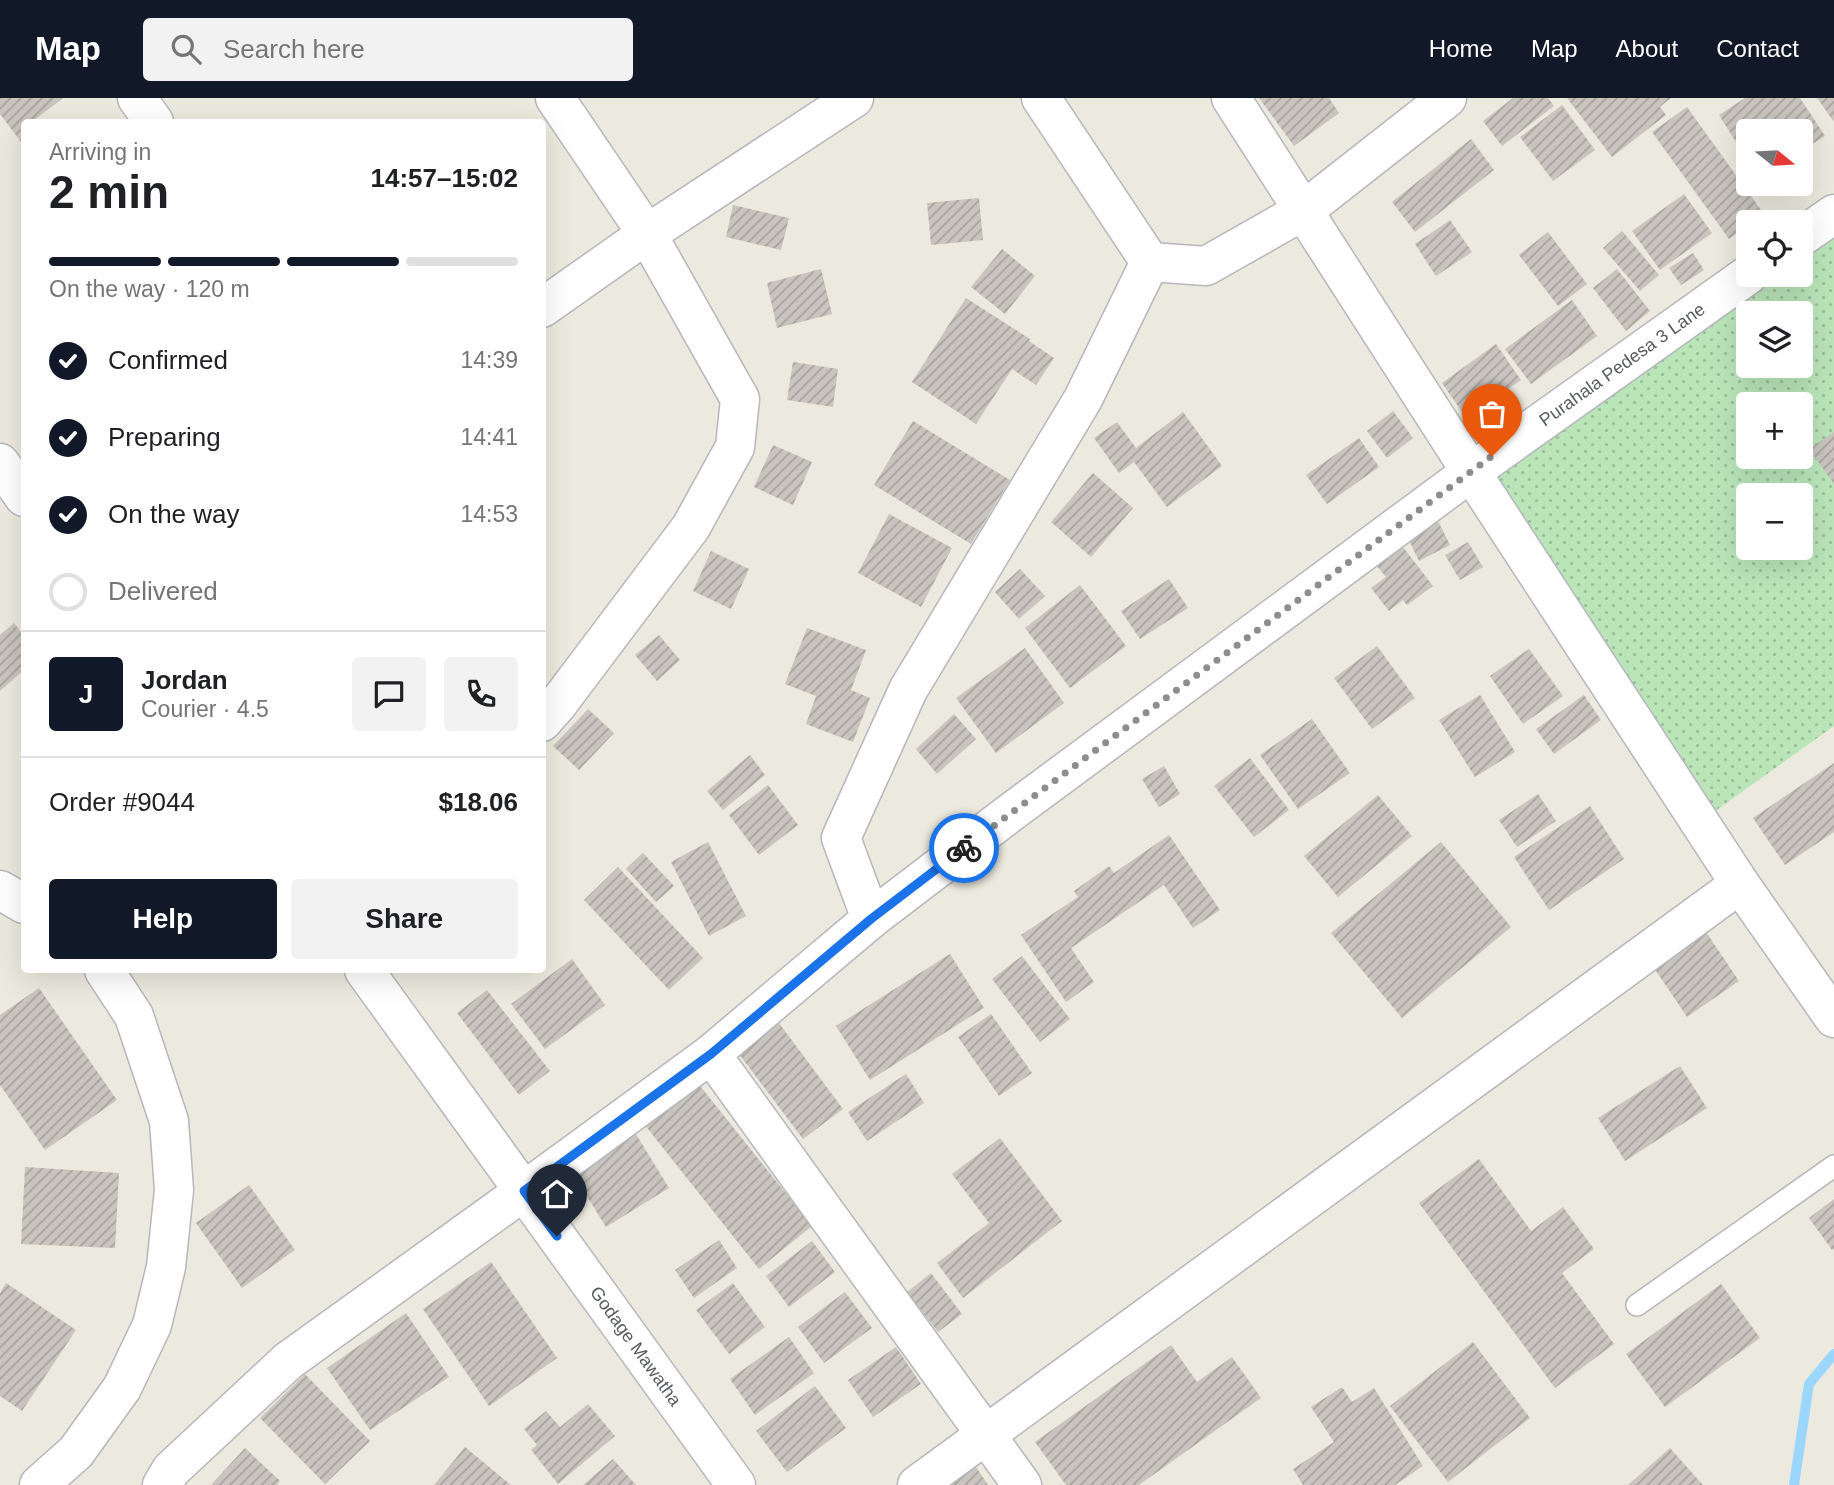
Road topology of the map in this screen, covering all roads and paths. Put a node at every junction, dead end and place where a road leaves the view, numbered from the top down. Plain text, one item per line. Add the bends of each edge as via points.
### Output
1 (137, 98) edge
2 (555, 98) edge
3 (854, 98) edge
4 (1041, 98) edge
5 (1231, 98) edge
6 (1447, 98) edge
7 (152, 119) edge
8 (1303, 211) junction
9 (1834, 214) edge
10 (1813, 229) edge
11 (647, 234) junction
12 (1150, 262) junction
13 (1736, 284) edge
14 (546, 305) edge
15 (0, 463) edge
16 (1471, 472) junction
17 (21, 493) edge
18 (546, 717) edge
19 (1740, 884) junction
20 (0, 890) edge
21 (21, 902) edge
22 (871, 919) junction
23 (106, 973) edge
24 (366, 973) edge
25 (1834, 1018) edge
26 (711, 1054) junction
27 (1834, 1166) edge
28 (524, 1191) junction
29 (1637, 1305) dead end
30 (985, 1435) junction
31 (39, 1485) edge
32 (162, 1485) edge
33 (736, 1485) edge
34 (917, 1485) edge
35 (1022, 1485) edge

1 - 7 street
2 - 11 street
3 - 11 street
4 - 12 street
5 - 8 street
6 - 8 street
8 - 12 street via 1206,266
8 - 16 street
9 - 10 street
11 - 14 street
11 - 18 street via 740,399 734,447 691,527
12 - 22 street via 1083,399 908,690 841,838
13 - 16 street, Purahala Pedesa 3 Lane
15 - 17 street
16 - 19 street
16 - 22 street, Purahala Pedesa 3 Lane
19 - 25 street
19 - 30 street
20 - 21 street
22 - 26 street, Purahala Pedesa 3 Lane
23 - 31 street via 134,1016 169,1121 174,1190 166,1267 152,1325 122,1388 76,1452
24 - 28 street, Godage Mawatha
26 - 28 street, Purahala Pedesa 3 Lane
26 - 30 street
27 - 29 lane
28 - 32 street, Purahala Pedesa 3 Lane via 288,1361 171,1470
28 - 33 street, Godage Mawatha
30 - 34 street
30 - 35 street

